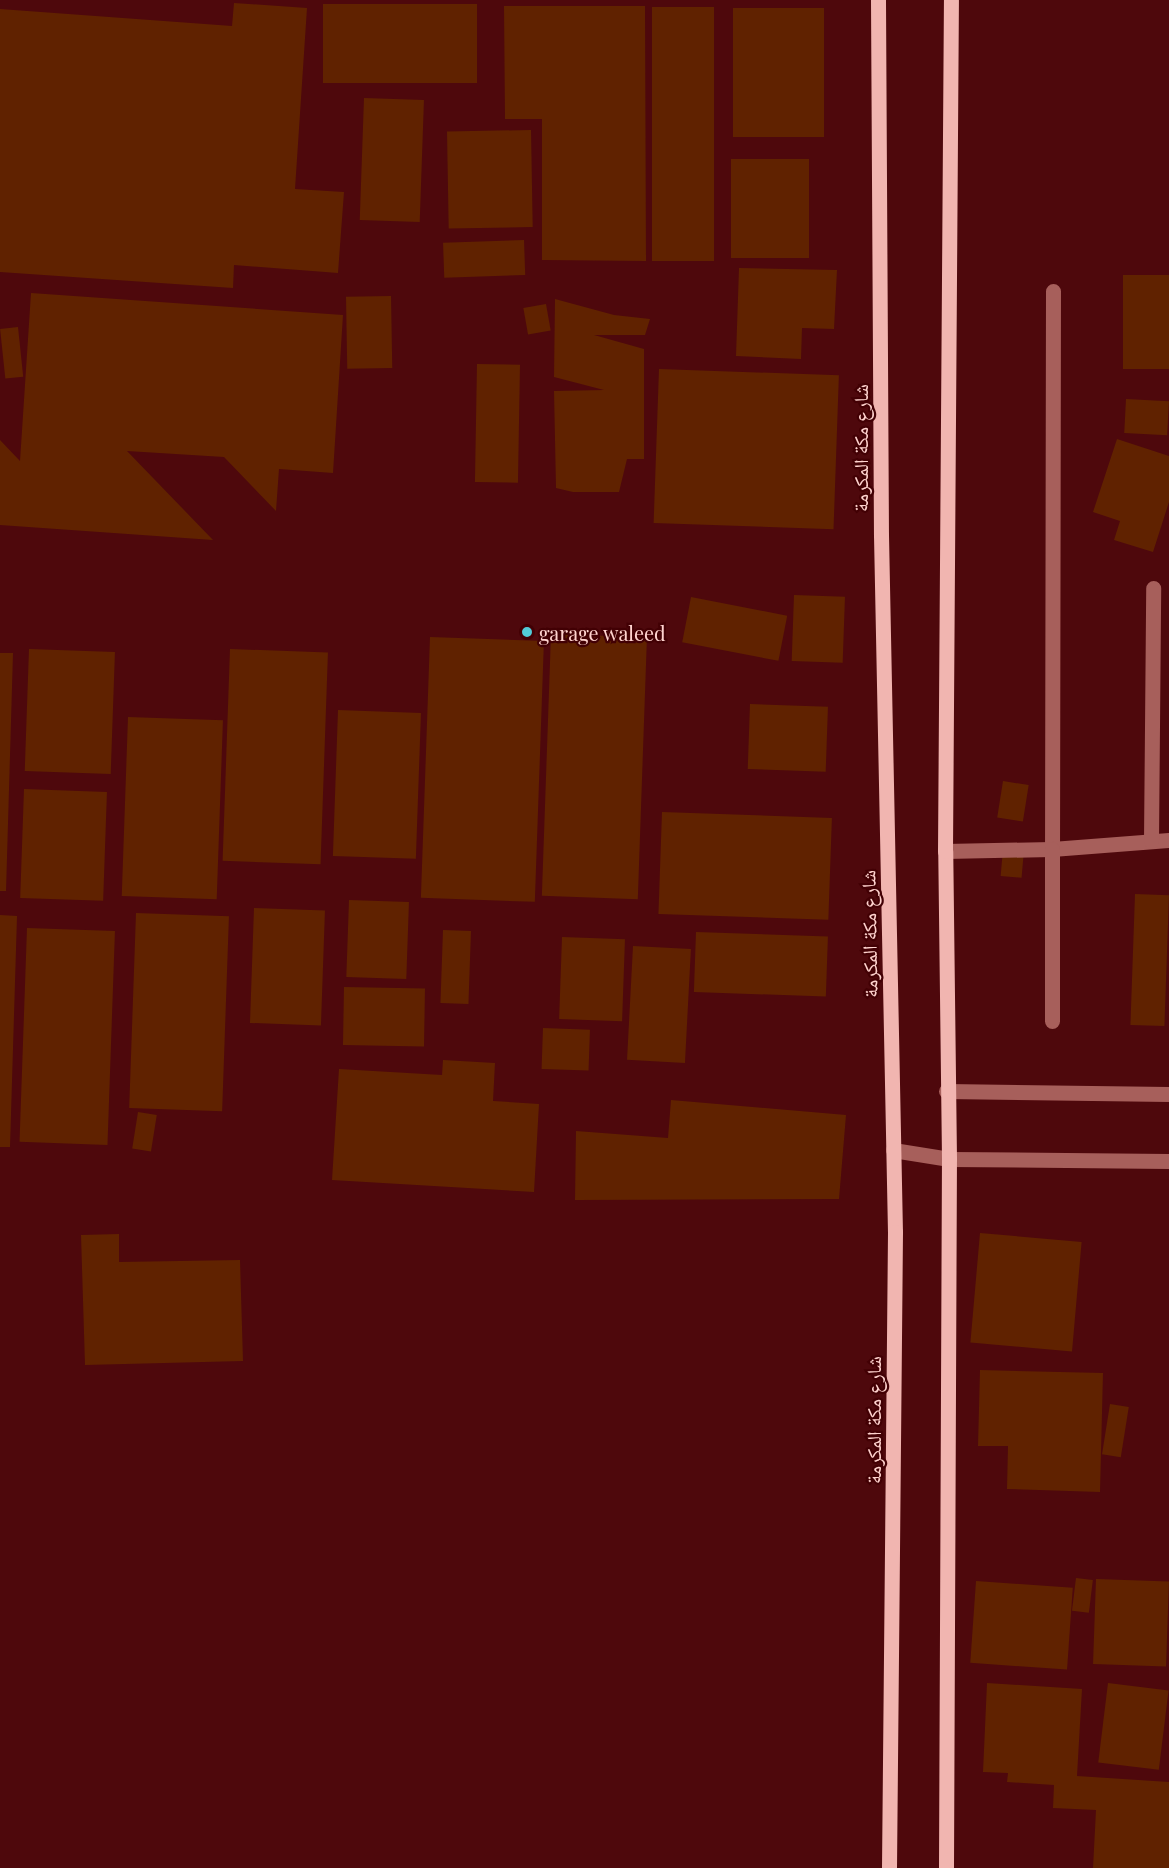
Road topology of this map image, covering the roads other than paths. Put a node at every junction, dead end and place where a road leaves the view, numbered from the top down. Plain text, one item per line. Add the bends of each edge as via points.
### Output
1 (878, 0) edge
2 (951, 0) edge
3 (1053, 291) dead end
4 (1153, 588) dead end
5 (1169, 840) edge
6 (1151, 841) junction
7 (1052, 849) junction
8 (945, 851) junction
9 (1052, 1021) dead end
10 (946, 1091) junction
11 (1169, 1094) edge
12 (893, 1150) junction
13 (949, 1160) junction
14 (1169, 1161) edge
15 (889, 1868) edge
16 (946, 1868) edge

1 - 12 main road, شارع مكة المكرمة via 881,547
2 - 8 main road
3 - 7 street
4 - 6 street
5 - 6 street
6 - 7 street
7 - 8 street
7 - 9 street
8 - 10 main road
10 - 11 street
10 - 13 main road
12 - 13 street
12 - 15 main road, شارع مكة المكرمة
13 - 14 street
13 - 16 main road

